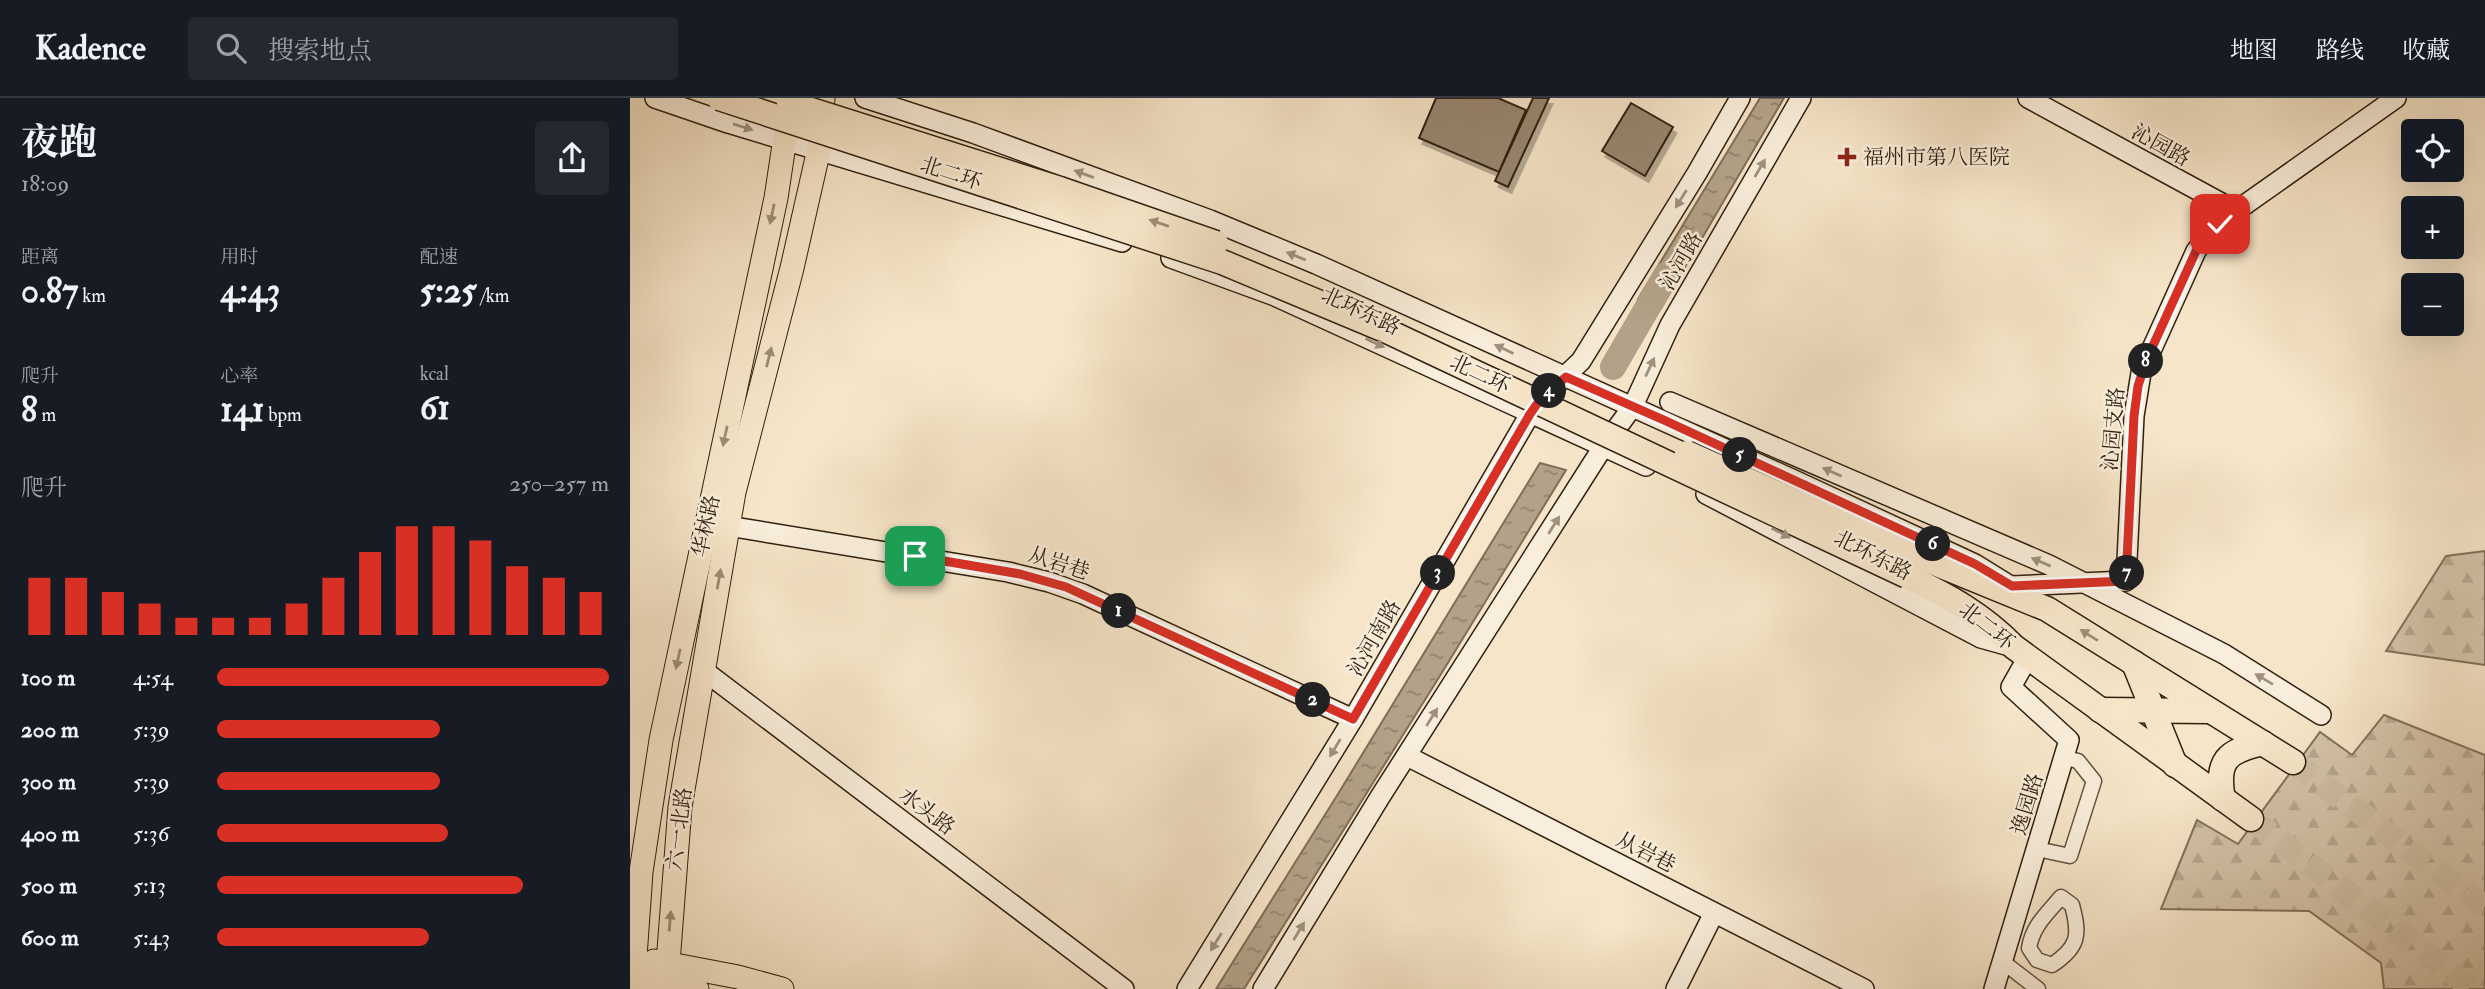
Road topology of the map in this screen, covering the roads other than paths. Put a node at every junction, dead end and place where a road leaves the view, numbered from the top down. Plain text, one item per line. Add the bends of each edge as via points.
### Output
1 (655, 98) edge
2 (719, 98) edge
3 (774, 98) edge
4 (791, 98) edge
5 (823, 98) edge
6 (865, 98) edge
7 (1740, 98) edge
8 (1801, 98) edge
9 (2028, 98) edge
10 (2396, 98) edge
11 (785, 140) junction
12 (819, 149) junction
13 (2236, 211) junction
14 (1566, 377) junction
15 (1670, 402) dead end
16 (1633, 406) junction
17 (1530, 414) junction
18 (1603, 447) junction
19 (1803, 460) junction
20 (1794, 480) junction
21 (728, 526) junction
22 (1988, 540) junction
23 (1975, 564) junction
24 (1912, 566) junction
25 (2085, 583) junction
26 (2012, 586) junction
27 (2046, 609) junction
28 (2021, 652) junction
29 (2134, 663) junction
30 (702, 670) junction
31 (2100, 710) junction
32 (2153, 710) junction
33 (2210, 711) junction
34 (2321, 716) dead end
35 (1353, 719) junction
36 (2263, 743) junction
37 (1407, 756) junction
38 (2065, 758) junction
39 (2293, 762) tunnel mouth
40 (2175, 765) junction
41 (2223, 799) junction
42 (2251, 819) tunnel mouth
43 (2037, 849) junction
44 (2061, 897) joint
45 (1714, 913) junction
46 (633, 957) edge
47 (2003, 962) junction
48 (666, 978) edge
49 (634, 983) edge
50 (697, 989) edge
51 (782, 989) edge
52 (1124, 989) edge
53 (1187, 989) edge
54 (1263, 989) edge
55 (1676, 989) edge
56 (1864, 989) edge
57 (1994, 989) edge
58 (2038, 989) edge

1 -> 11 main road, 北环东路
2 - 24 highway, 北二环, bridge via 1222,262
24 -> 3 highway, 北二环, bridge via 1629,427 1393,317 1228,247
4 - 11 main road, 华林路
5 - 12 main road, 华林路
14 -> 6 main road via 1210,220
7 -> 14 main road, 沁河路 via 1581,361
16 -> 8 main road, 沁河路 via 1670,325
9 - 13 main road, 沁园路
10 - 13 main road, 沁园支路
11 - 12 main road, 北环东路
11 -> 46 main road, 华林路 via 661,740
12 -> 17 main road, 北环东路 via 1230,279
21 -> 12 main road, 华林路
13 - 25 main road, 沁园支路 via 2211,231 2196,251 2141,373 2134,416 2126,581
14 - 16 main road
14 - 17 main road, 沁河路
15 - 19 main road
16 - 18 main road, 沁河路
16 - 20 main road
17 - 18 main road, 北环东路
17 - 35 main road, 沁河南路
18 -> 28 main road, 北环东路 via 1701,491 1981,638
37 -> 18 main road
19 - 20 main road
22 -> 19 main road
20 - 23 main road
30 -> 21 main road, 华林路
21 - 35 main road, 从岩巷 via 1049,582
22 - 23 main road
25 -> 22 main road
23 - 26 main road
24 - 27 highway, 北二环
24 - 28 highway, 北二环 via 1947,596 1993,625
25 - 26 main road
34 -> 25 main road via 2224,654
26 - 27 main road
29 -> 27 highway, 北二环
28 - 31 highway, 北二环
28 - 38 main road, 逸园路 via 2011,687 2069,740
29 - 32 highway
29 - 33 highway, 北二环
48 -> 30 main road, 六一北路 via 680,807
30 - 52 main road, 水头路
31 - 32 highway
31 - 40 highway, 北二环
32 - 33 highway
32 - 40 highway
33 - 36 highway, 北二环
35 -> 53 main road, 沁河南路
36 - 39 highway, 北二环
36 - 41 highway via 2243,747 2222,765
37 - 45 main road, 从岩巷
54 -> 37 main road
38 - 43 main road, 逸园路
38 - 43 street via 2078,761 2094,781 2070,856
40 - 41 highway, 北二环
41 - 42 highway, 北二环
43 - 47 main road, 逸园路
44 - 44 street via 2072,905 2077,931 2074,946 2052,965 2037,960 2029,948 2039,920
45 - 55 main road
45 - 56 main road, 从岩巷
46 - 48 main road
46 - 49 main road
47 - 57 main road, 逸园路
47 - 58 street
48 - 49 main road
48 - 50 main road
48 - 51 main road via 738,977

